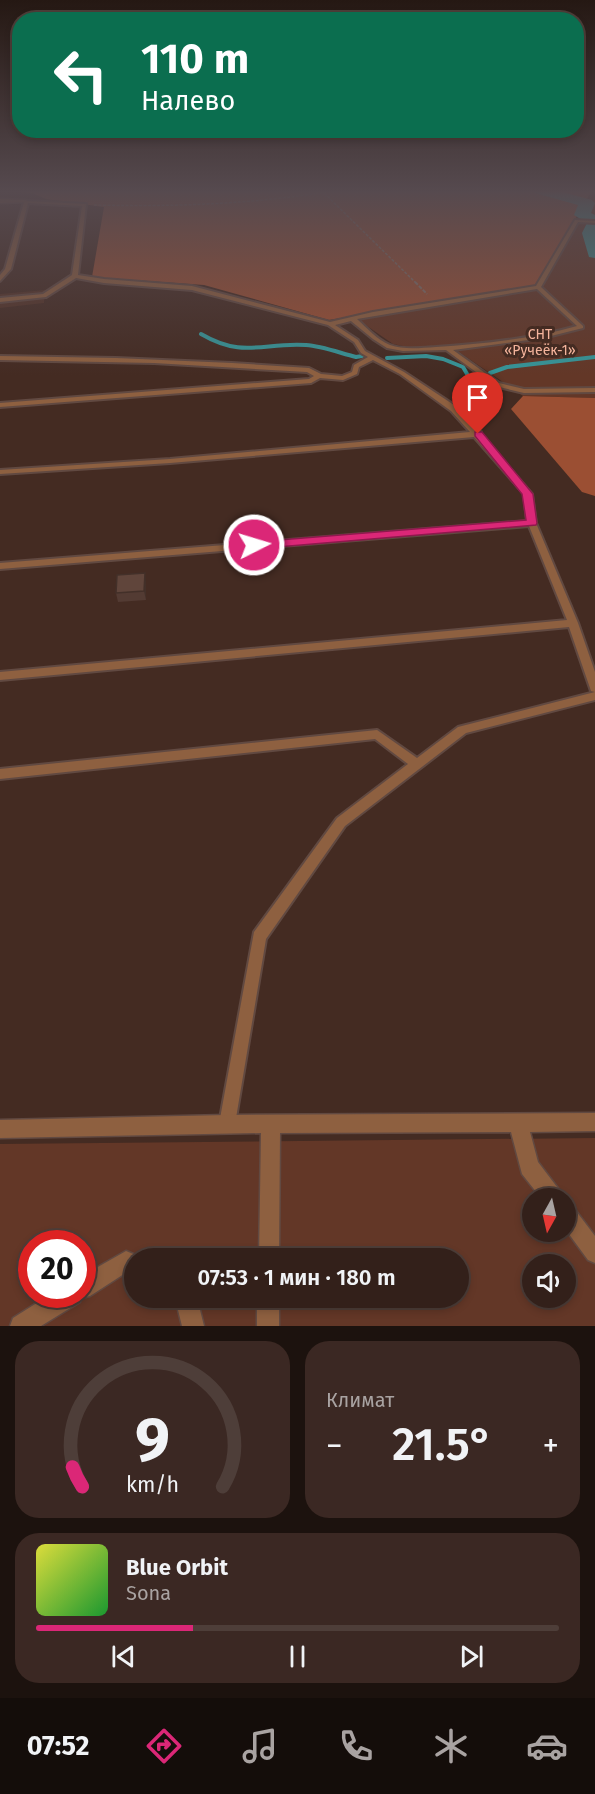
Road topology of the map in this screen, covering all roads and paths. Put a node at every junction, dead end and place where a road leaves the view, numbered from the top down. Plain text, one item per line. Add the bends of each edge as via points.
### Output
1 (13, 252) edge
2 (78, 252) edge
3 (384, 252) edge
4 (559, 252) edge
5 (75, 276) junction
6 (0, 279) edge
7 (538, 287) junction
8 (428, 295) dead end
9 (0, 300) edge
10 (353, 318) junction
11 (330, 324) junction
12 (448, 349) junction
13 (373, 357) junction
14 (0, 358) edge
15 (319, 376) junction
16 (595, 390) edge
17 (0, 405) edge
18 (478, 434) junction
19 (0, 472) edge
20 (532, 523) junction
21 (0, 566) edge
22 (573, 623) junction
23 (0, 676) edge
24 (595, 688) edge
25 (595, 696) edge
26 (416, 764) junction
27 (0, 774) edge
28 (595, 1122) edge
29 (227, 1124) junction
30 (519, 1124) junction
31 (271, 1125) junction
32 (0, 1129) edge
33 (545, 1188) edge
34 (576, 1227) edge
35 (269, 1248) edge
36 (595, 1253) edge
37 (124, 1262) edge
38 (96, 1279) edge
39 (50, 1308) edge
40 (188, 1308) edge
41 (268, 1308) edge
42 (21, 1326) edge
43 (193, 1326) edge
44 (268, 1326) edge

1 - 6 lane via 8,269
2 - 5 lane
3 - 8 path
4 - 7 lane
5 - 9 lane via 44,296
5 - 11 lane via 192,288
7 - 10 lane
7 - 12 lane via 580,327
10 - 11 lane
10 - 12 lane via 391,348
11 - 13 lane
12 - 16 lane via 497,385 524,391
13 - 15 lane via 343,378
13 - 18 lane via 454,409
14 - 15 lane via 213,364 309,370
15 - 17 lane via 311,381
18 - 19 lane
18 - 20 lane via 528,494
20 - 21 lane
20 - 22 lane
22 - 23 lane
22 - 24 lane
25 - 26 lane via 462,730
26 - 27 lane via 377,734
26 - 29 lane via 341,822 260,937
28 - 30 street
29 - 31 street
29 - 32 street
30 - 31 street
30 - 33 street via 529,1167
31 - 35 street
34 - 36 street
37 - 38 street
39 - 42 street
40 - 43 street
41 - 44 street

